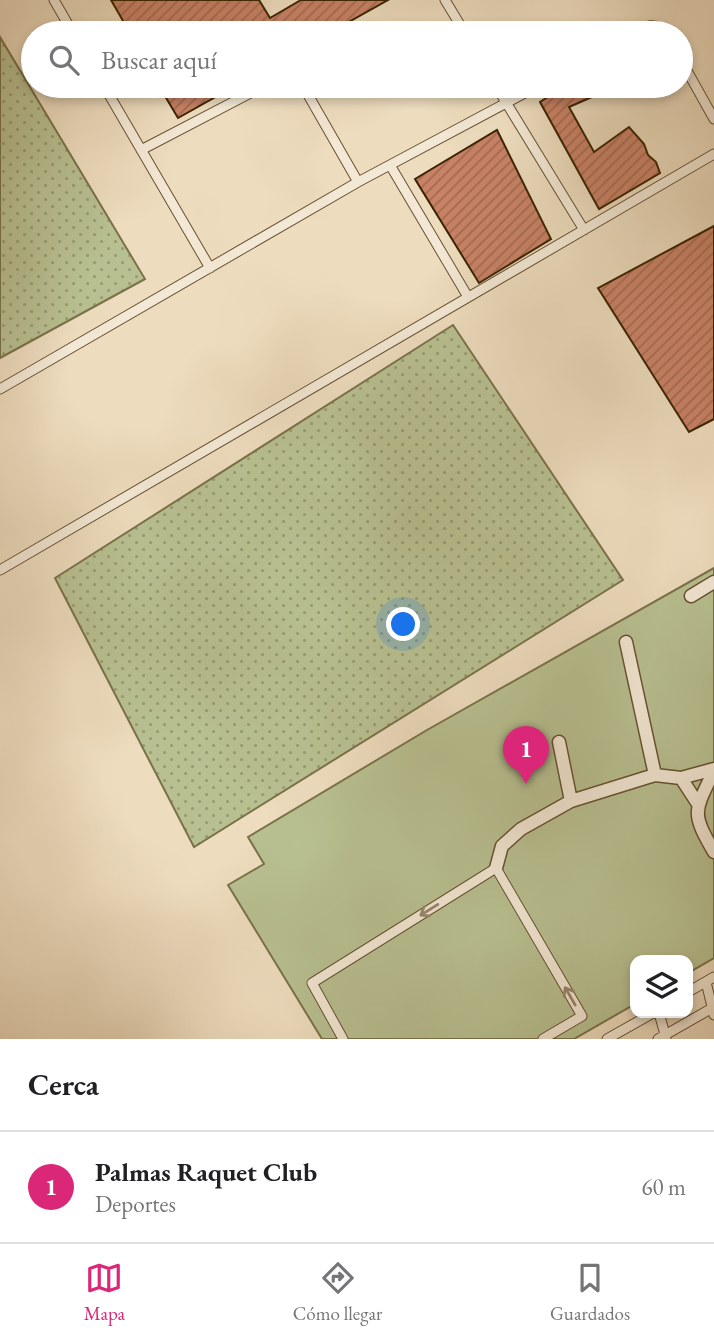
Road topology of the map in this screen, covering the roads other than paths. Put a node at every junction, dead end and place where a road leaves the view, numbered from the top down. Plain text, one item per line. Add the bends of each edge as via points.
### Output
1 (54, 0) edge
2 (445, 0) edge
3 (66, 21) edge
4 (458, 21) edge
5 (693, 81) edge
6 (111, 98) edge
7 (241, 98) edge
8 (310, 98) edge
9 (503, 98) edge
10 (515, 98) edge
11 (506, 103) junction
12 (714, 119) edge
13 (141, 150) junction
14 (714, 154) edge
15 (390, 164) junction
16 (358, 182) junction
17 (584, 230) junction
18 (210, 268) junction
19 (468, 297) junction
20 (0, 389) edge
21 (0, 570) edge
22 (714, 582) edge
23 (691, 596) dead end
24 (626, 642) dead end
25 (559, 742) dead end
26 (714, 770) edge
27 (655, 775) junction
28 (681, 778) junction
29 (571, 801) junction
30 (698, 804) junction
31 (714, 852) edge
32 (496, 868) junction
33 (710, 979) edge
34 (693, 989) edge
35 (713, 1010) edge
36 (644, 1018) edge
37 (660, 1018) edge
38 (663, 1038) edge
39 (343, 1039) edge
40 (543, 1039) edge
41 (607, 1039) edge

1 - 3 lane
2 - 4 lane
5 - 12 lane
6 - 13 lane
7 - 13 lane
8 - 16 lane
9 - 11 lane
10 - 11 lane
11 - 15 lane
11 - 17 lane
13 - 18 lane
14 - 17 lane
15 - 16 lane
15 - 19 lane
16 - 18 lane
17 - 19 lane
18 - 20 lane
19 - 21 lane
22 - 23 street
24 - 27 street
25 - 29 street
26 - 28 street
26 - 30 street
27 - 28 street
27 - 29 street
28 - 30 street
29 - 32 street via 521,829 502,846
30 - 31 street via 698,823
32 -> 39 lane via 312,983
40 -> 32 lane via 582,1016
33 - 34 lane
33 - 35 lane
35 - 38 lane
36 - 41 lane
37 - 38 lane

